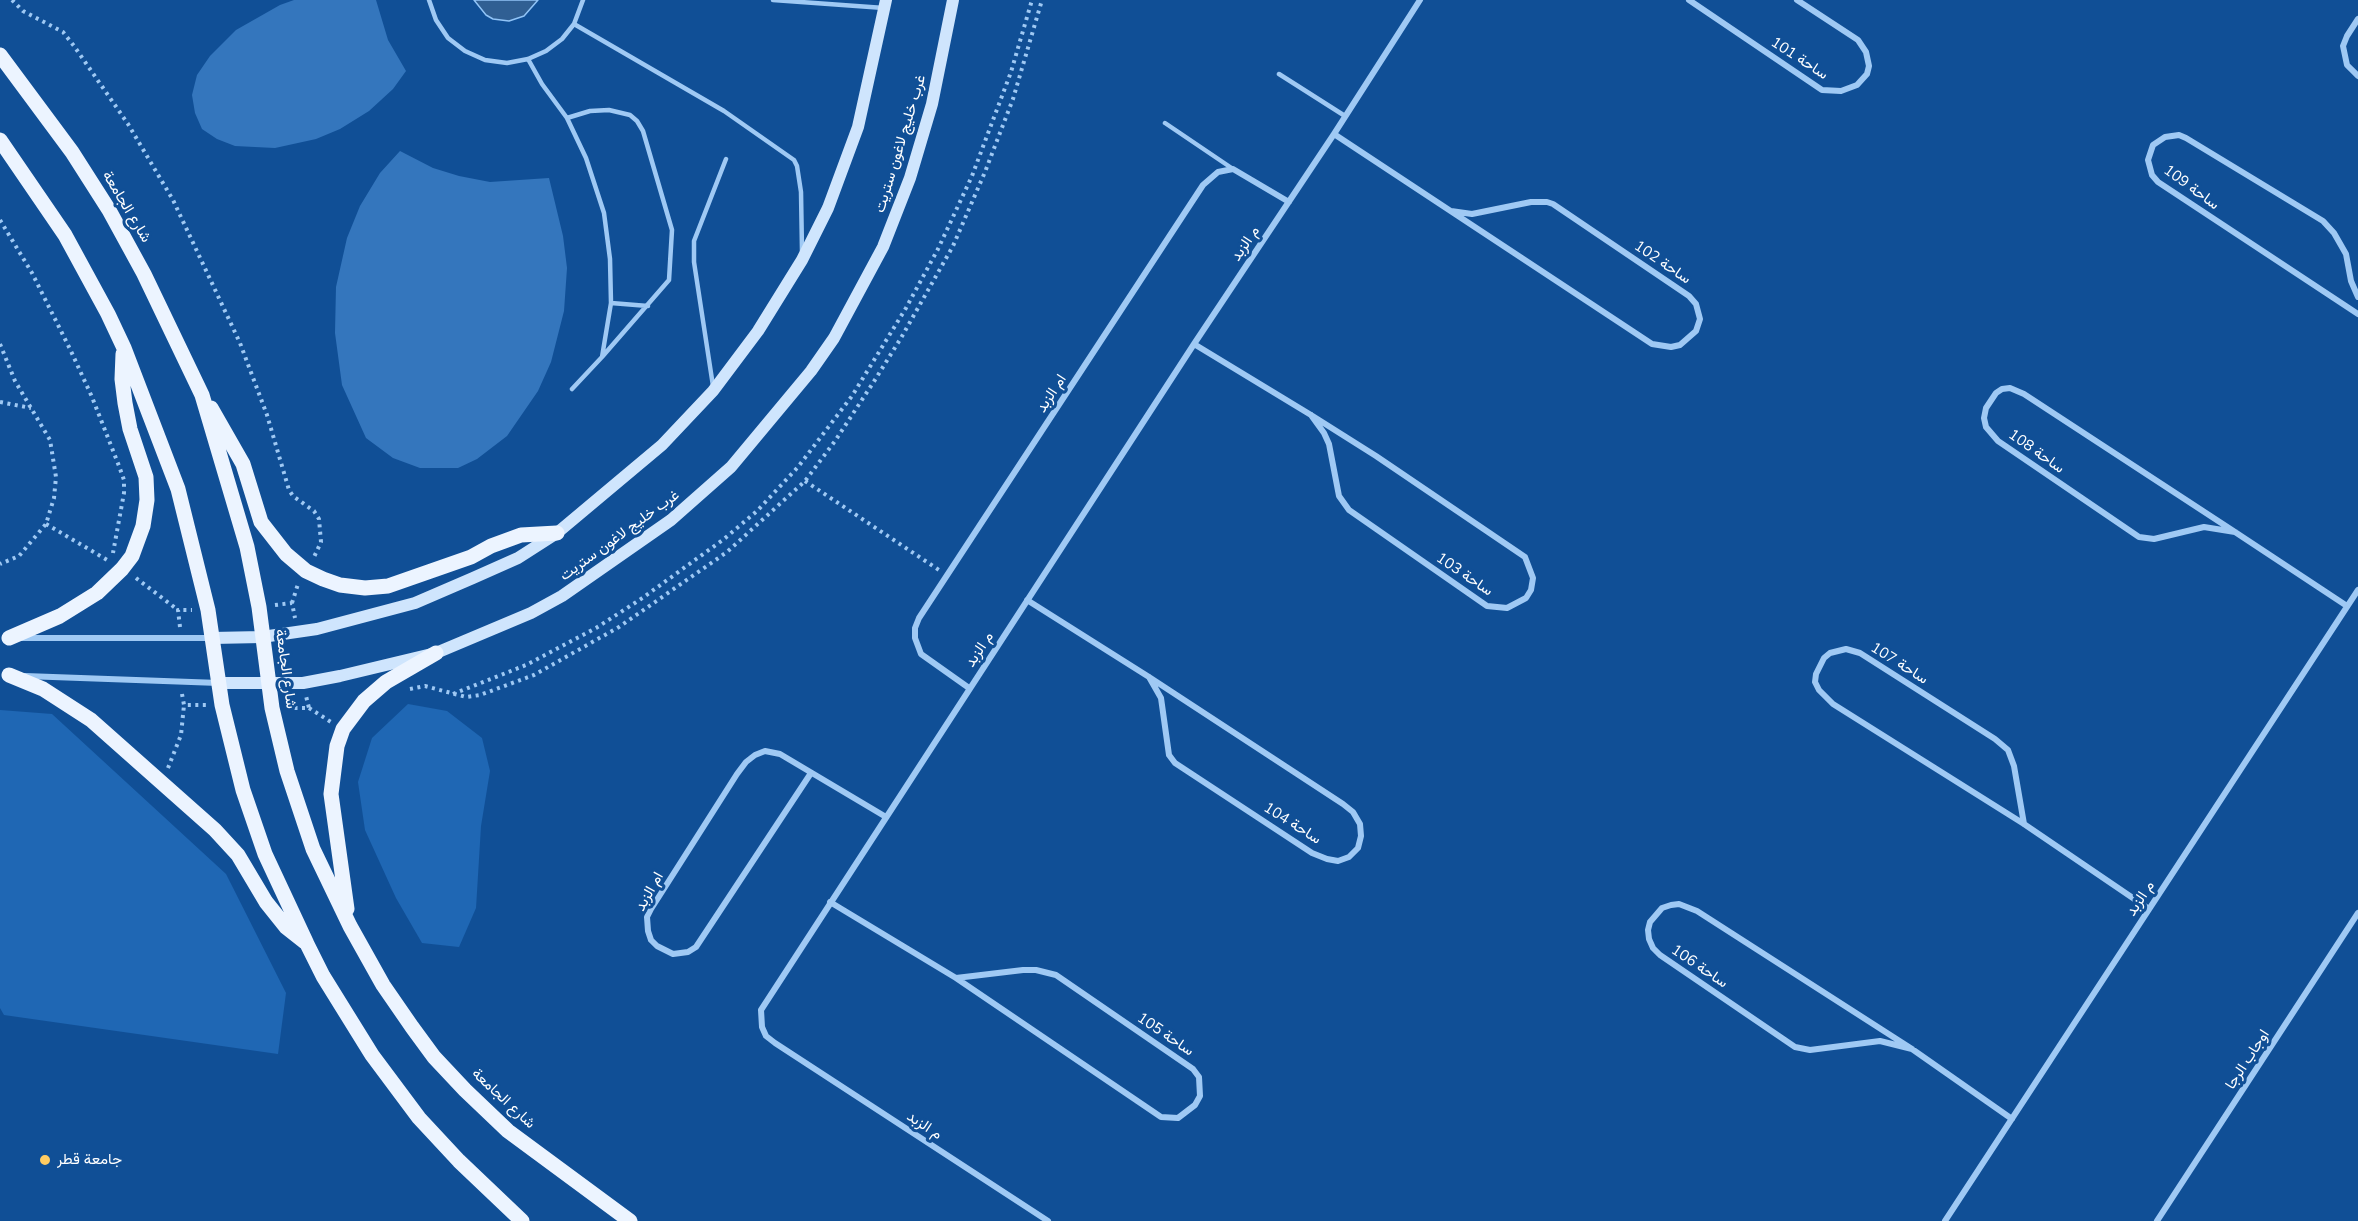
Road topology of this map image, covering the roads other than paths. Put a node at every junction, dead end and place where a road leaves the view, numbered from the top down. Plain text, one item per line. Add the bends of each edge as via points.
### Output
1 (429, 0) edge
2 (583, 0) edge
3 (773, 0) edge
4 (953, 0) edge
5 (1420, 0) edge
6 (1689, 0) edge
7 (1797, 0) edge
8 (885, 4) edge
9 (2358, 19) edge
10 (574, 24) junction
11 (0, 55) edge
12 (528, 59) junction
13 (1279, 74) dead end
14 (2358, 76) edge
15 (1346, 116) junction
16 (567, 118) junction
17 (1165, 123) dead end
18 (1334, 134) junction
19 (0, 140) edge
20 (726, 159) dead end
21 (1233, 170) junction
22 (1289, 202) junction
23 (1451, 211) junction
24 (802, 260) junction
25 (2358, 297) edge
26 (611, 303) junction
27 (648, 306) junction
28 (2358, 314) edge
29 (1194, 344) junction
30 (124, 348) junction
31 (602, 357) junction
32 (572, 389) dead end
33 (714, 391) junction
34 (202, 395) junction
35 (1311, 415) junction
36 (2235, 532) junction
37 (557, 533) junction
38 (2358, 590) edge
39 (1027, 600) junction
40 (2347, 606) junction
41 (262, 637) junction
42 (5, 638) edge
43 (212, 638) junction
44 (436, 653) junction
45 (4, 675) edge
46 (1149, 677) junction
47 (219, 683) junction
48 (268, 684) junction
49 (969, 688) junction
50 (810, 772) junction
51 (886, 818) junction
52 (2024, 824) junction
53 (830, 902) junction
54 (2149, 909) junction
55 (2358, 913) edge
56 (350, 926) junction
57 (307, 944) junction
58 (956, 978) junction
59 (1912, 1049) junction
60 (2012, 1119) junction
61 (522, 1221) edge
62 (630, 1221) edge
63 (1048, 1221) edge
64 (1945, 1221) edge
65 (2157, 1221) edge

1 - 12 lane via 448,38 465,51 485,60 507,63
2 - 10 lane
3 - 8 lane
4 - 44 street, غرب خليج لاغون ستريت via 932,104 897,214 834,338 792,396 731,467 672,520 636,546 562,597
5 - 15 street, م الزبد
6 - 7 street, ساحة 101 via 1822,90 1841,91 1857,85 1869,66 1858,40
8 - 24 street via 858,127 828,208
9 - 14 street via 2343,46 2347,65
10 - 12 lane via 562,39
10 - 24 lane via 724,111 794,160 801,192
11 - 34 main road, شارع الجامعة via 72,152 109,210
12 - 16 lane
13 - 15 lane
15 - 18 street, م الزبد
16 - 26 lane via 586,158 604,213
16 - 27 lane via 590,111 620,111 630,115 643,131 672,230 669,280
17 - 21 lane
18 - 22 street, م الزبد
18 - 23 street, ساحة 102
19 - 30 main road via 65,235
20 - 33 lane via 694,241
21 - 22 street
21 - 49 street, ام الزبد via 1218,172 1203,185 920,618 915,638 921,654
22 - 29 street, م الزبد
23 - 23 street, ساحة 102 via 1472,214 1531,202 1553,204 1689,296 1700,319 1696,331 1680,345 1652,344
24 - 33 street via 758,331
25 - 28 street, ساحة 109 via 2346,254 2323,221 2186,138 2165,137 2153,145 2148,160 2158,182
26 - 27 lane
26 - 31 lane
27 - 31 lane
29 - 35 street, ساحة 103
29 - 39 street, م الزبد
30 - 42 main road via 125,403 146,477 147,500 132,556 116,565 97,593 75,608
30 - 43 main road via 178,489
31 - 32 lane
33 - 37 street via 662,445
34 - 37 main road via 243,464 261,522 286,554 306,571 340,585 388,586 520,535
34 - 41 main road, شارع الجامعة via 247,547
35 - 35 street, ساحة 103 via 1329,444 1340,496 1349,510 1486,606 1507,608 1526,598 1532,590 1533,578 1525,557
36 - 36 street, ساحة 108 via 2016,390 1996,393 1986,408 1986,426 1998,441 2139,537 2154,539 2204,527
36 - 40 street, ساحة 108
37 - 41 street via 518,558 415,603 297,633
38 - 40 street, م الزبد
39 - 46 street, ساحة 104
39 - 49 street, م الزبد
40 - 54 street, م الزبد
41 - 43 street
41 - 48 main road, شارع الجامعة
42 - 43 street
43 - 47 main road
44 - 48 street, غرب خليج لاغون ستريت via 340,676
44 - 56 main road via 386,682 364,700 343,729 331,794
45 - 47 street
45 - 57 main road via 63,700 160,781 238,855 266,902 286,927
46 - 46 street, ساحة 104 via 1353,812 1360,824 1358,848 1349,857 1327,860 1175,764 1169,755 1161,698
47 - 48 street, غرب خليج لاغون ستريت
47 - 57 main road via 251,818
48 - 56 main road, شارع الجامعة via 287,771 310,839
49 - 51 street, م الزبد
50 - 50 street, ام الزبد via 772,752 765,751 746,762 647,916 648,931 657,946 673,954 696,947
50 - 51 street, ام الزبد
51 - 53 street, م الزبد
52 - 52 street, ساحة 107 via 2014,766 2008,750 1995,739 1860,653 1846,649 1824,658 1815,682 1833,704
52 - 54 street, ساحة 107
53 - 58 street, ساحة 105
53 - 63 street, م الزبد via 761,1010 766,1036
54 - 60 street, م الزبد
55 - 65 street, اوجاب الرجا
56 - 62 main road, شارع الجامعة via 383,985 434,1057 457,1082 508,1131
57 - 61 main road via 372,1055 419,1118
58 - 58 street, ساحة 105 via 1161,1117 1178,1118 1200,1096 1200,1077 1193,1069 1056,975 1023,970
59 - 59 street, ساحة 106 via 1689,907 1662,908 1650,922 1649,939 1660,955 1795,1047 1810,1050 1880,1041
59 - 60 street, ساحة 106
60 - 64 street, م الزبد

